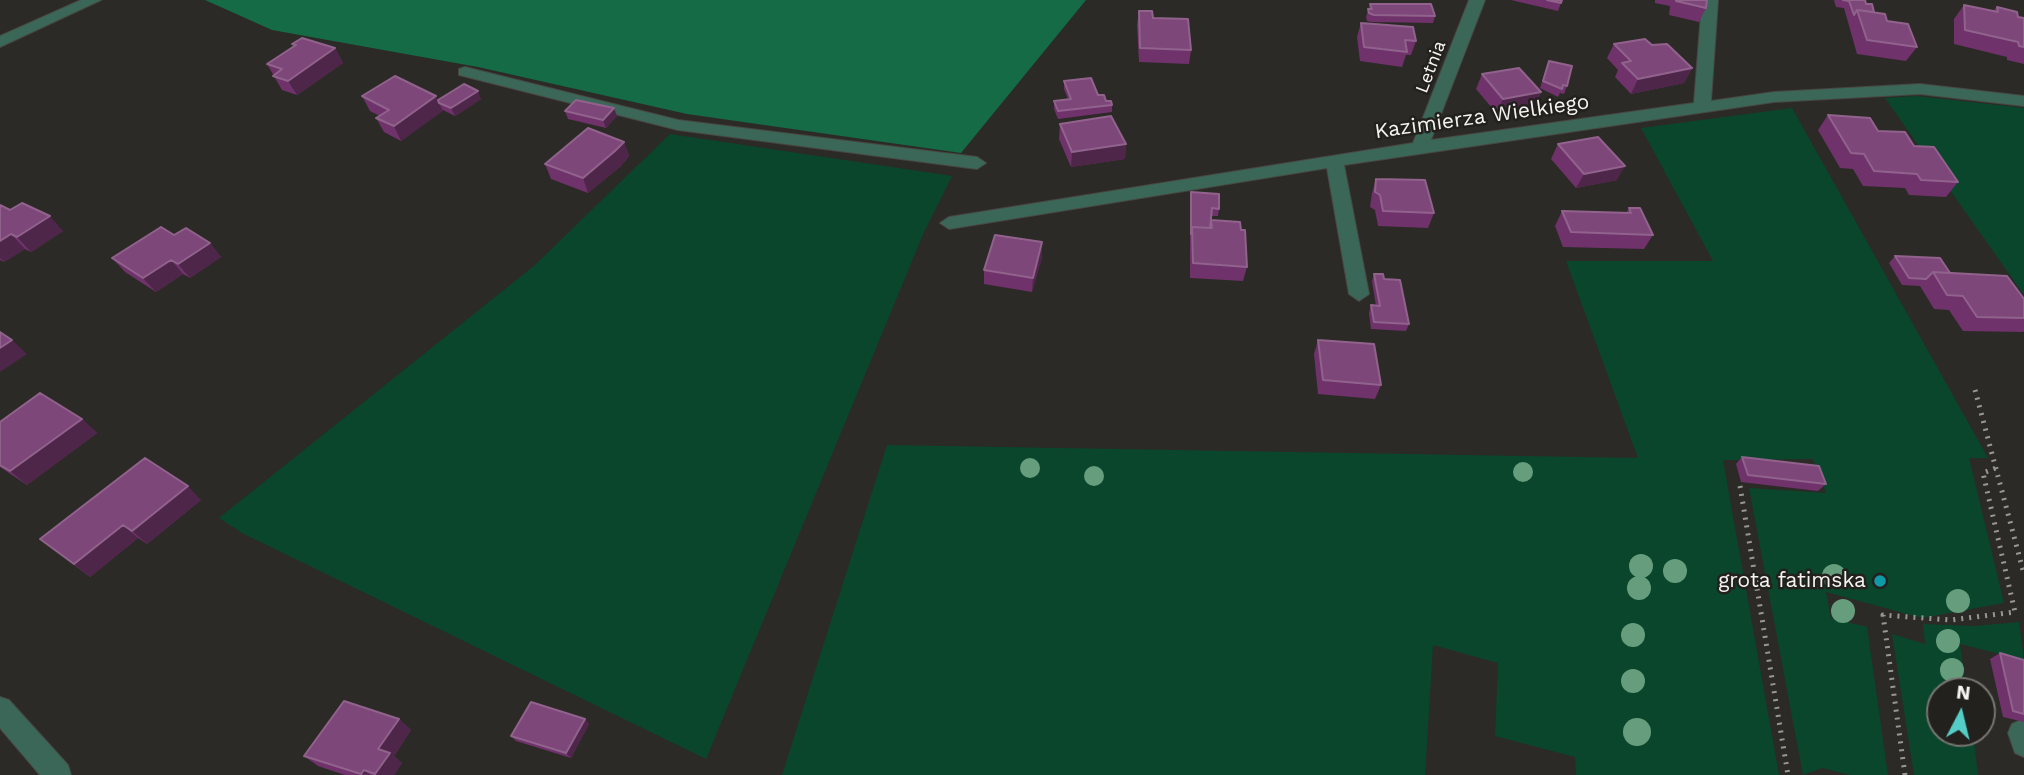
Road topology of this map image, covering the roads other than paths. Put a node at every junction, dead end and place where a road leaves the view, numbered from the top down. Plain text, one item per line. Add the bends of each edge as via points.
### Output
1 (93, 0) edge
2 (1477, 0) edge
3 (1710, 0) edge
4 (0, 42) edge
5 (465, 72) dead end
6 (2024, 101) edge
7 (1702, 108) junction
8 (1420, 148) junction
9 (1335, 162) junction
10 (977, 163) dead end
11 (949, 223) dead end
12 (1359, 294) dead end
13 (0, 709) edge
14 (58, 775) edge

1 - 4 street
2 - 8 street, Letnia
3 - 7 street
5 - 10 street via 678,125
6 - 7 street, Kazimierza Wielkiego via 1920,89 1774,97
7 - 8 street, Kazimierza Wielkiego
8 - 9 street, Kazimierza Wielkiego
9 - 11 street, Kazimierza Wielkiego
9 - 12 street
13 - 14 street

